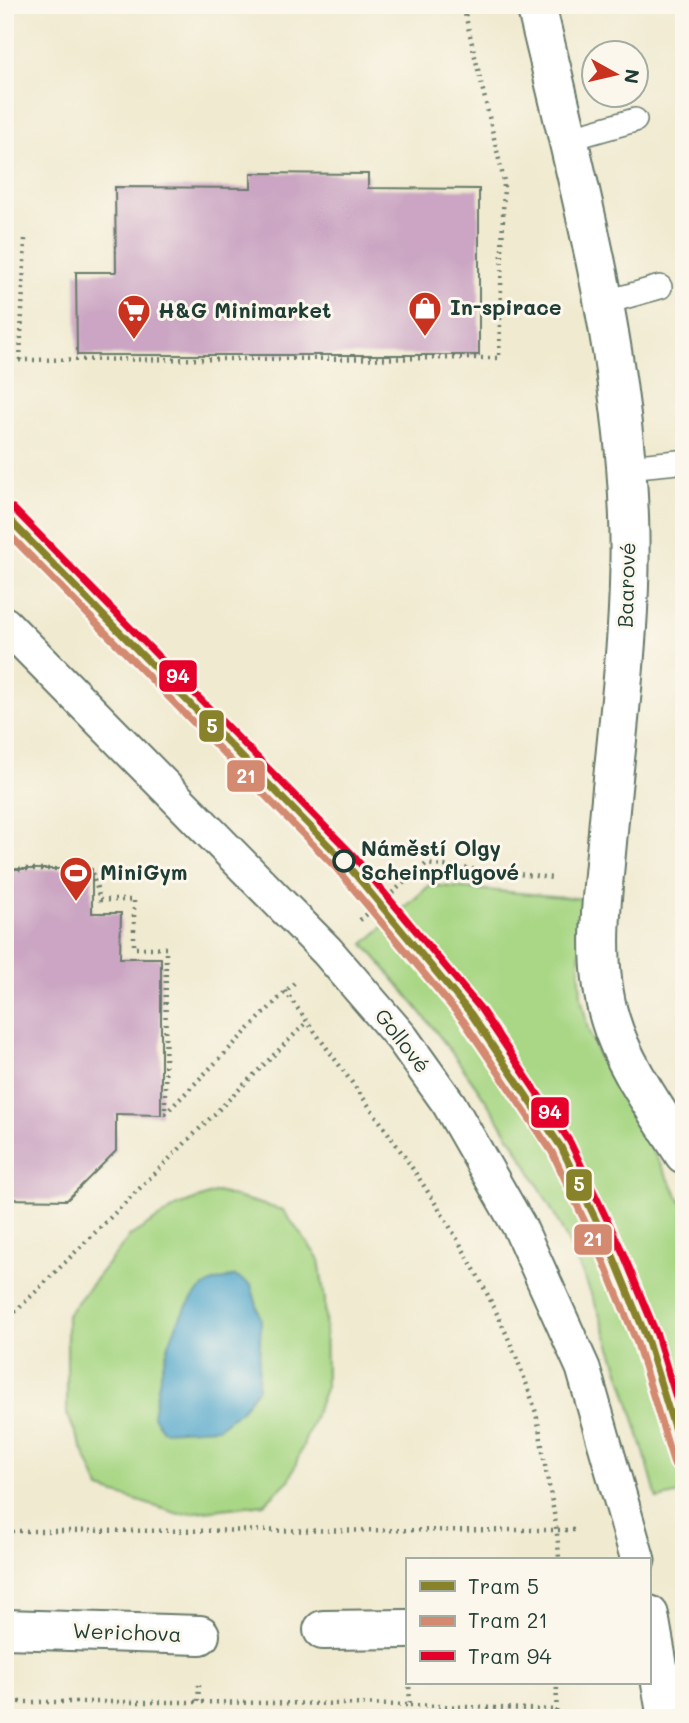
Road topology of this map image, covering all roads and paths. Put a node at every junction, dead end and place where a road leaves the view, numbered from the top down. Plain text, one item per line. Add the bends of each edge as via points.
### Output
1 (463, 5) edge
2 (536, 5) edge
3 (635, 120) dead end
4 (568, 139) junction
5 (25, 239) dead end
6 (660, 287) dead end
7 (603, 303) junction
8 (5, 360) edge
9 (20, 360) junction
10 (678, 462) dead end
11 (627, 467) junction
12 (5, 624) edge
13 (5, 869) edge
14 (603, 884) junction
15 (92, 900) dead end
16 (100, 900) junction
17 (327, 951) junction
18 (302, 975) dead end
19 (285, 991) junction
20 (309, 1021) junction
21 (684, 1154) edge
22 (5, 1322) edge
23 (627, 1525) junction
24 (5, 1531) edge
25 (558, 1532) junction
26 (559, 1558) edge
27 (637, 1558) edge
28 (5, 1629) edge
29 (406, 1629) edge
30 (323, 1630) dead end
31 (658, 1630) edge
32 (200, 1635) joint
33 (409, 1684) edge
34 (557, 1684) edge
35 (5, 1702) edge
36 (198, 1702) junction
37 (410, 1705) junction
38 (556, 1710) junction
39 (556, 1718) edge
40 (667, 1718) edge

1 - 9 path via 504,181 499,358
2 - 4 street, Baarové
3 - 4 lane
4 - 7 street, Baarové
5 - 9 path
6 - 7 lane
7 - 11 street, Baarové via 620,394
8 - 9 path
10 - 11 lane
11 - 14 street, Baarové via 630,575
12 - 17 street, Gollové
13 - 16 path via 92,869
14 - 17 path via 426,863
14 - 21 street, Baarové via 601,970 610,1019 622,1049
15 - 16 path
16 - 19 path via 134,900 134,948 166,948 165,1114
17 - 23 street, Gollové via 402,1038 449,1104 520,1228 583,1368
18 - 19 path
19 - 20 path
20 - 22 path
20 - 25 path via 450,1224 491,1302 533,1405
23 - 25 path
23 - 27 street, Gollové
24 - 25 path
25 - 26 path
28 - 32 street, Werichova
29 - 30 street
31 - 40 street
32 - 36 path, Werichova
33 - 37 path
34 - 38 path
35 - 36 path
36 - 37 path
37 - 38 path
38 - 39 path

